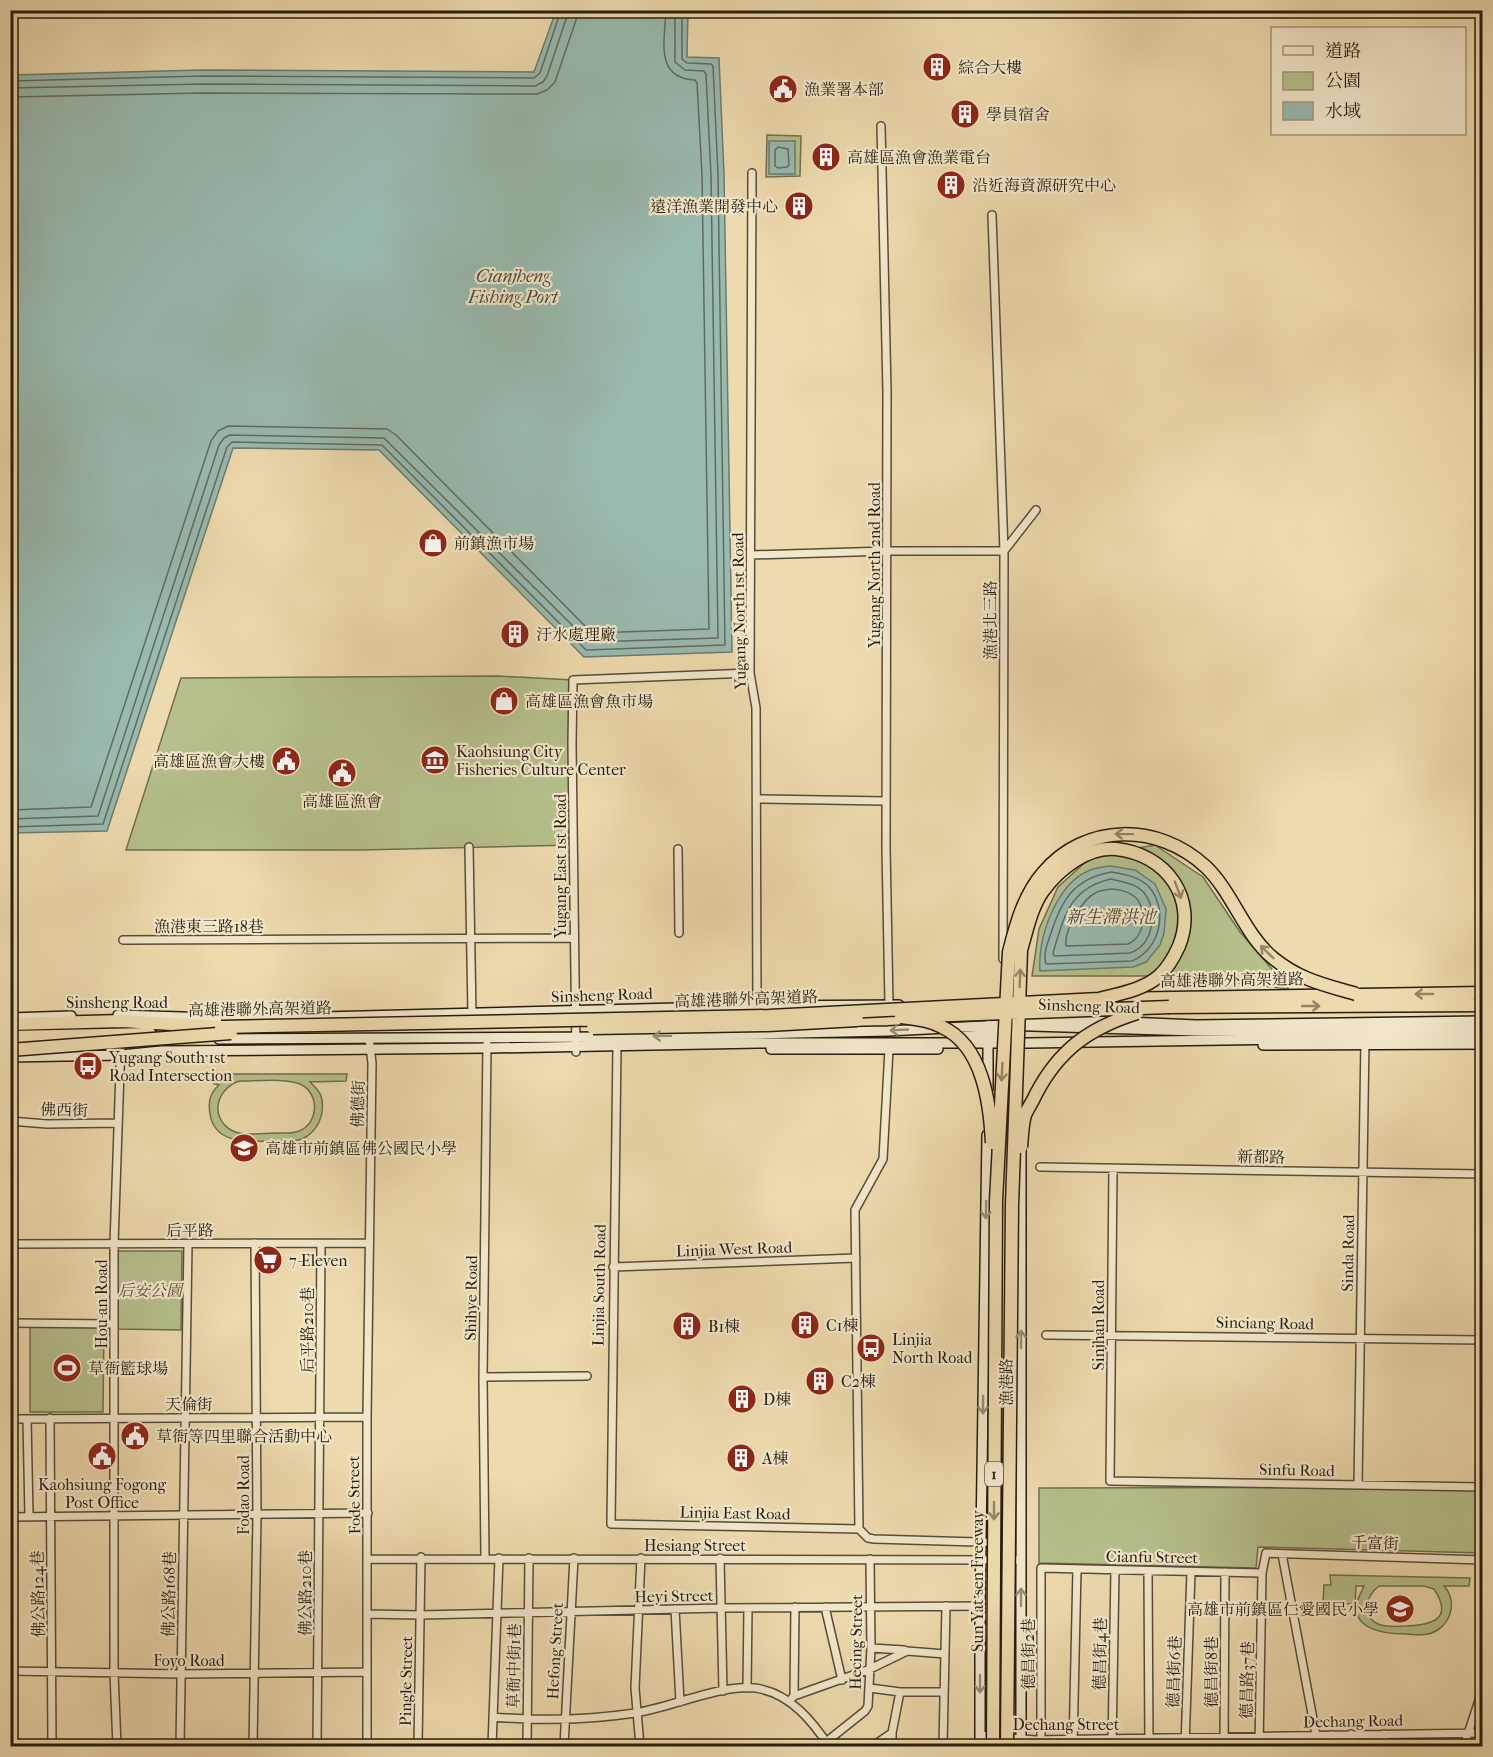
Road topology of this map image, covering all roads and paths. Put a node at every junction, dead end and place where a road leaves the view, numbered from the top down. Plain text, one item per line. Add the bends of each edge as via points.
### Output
1 (881, 126) dead end
2 (752, 172) dead end
3 (992, 215) dead end
4 (1036, 510) dead end
5 (888, 551) junction
6 (1004, 551) junction
7 (751, 555) junction
8 (750, 673) junction
9 (758, 799) junction
10 (886, 801) junction
11 (469, 848) dead end
12 (678, 849) dead end
13 (679, 933) dead end
14 (471, 938) junction
15 (574, 938) junction
16 (123, 940) dead end
17 (1482, 993) edge
18 (1356, 994) junction
19 (1099, 999) junction
20 (889, 1004) junction
21 (1482, 1005) edge
22 (757, 1006) junction
23 (1169, 1007) junction
24 (575, 1011) junction
25 (472, 1014) junction
26 (901, 1017) junction
27 (10, 1018) edge
28 (1003, 1020) junction
29 (1482, 1021) edge
30 (1022, 1022) junction
31 (10, 1024) edge
32 (1482, 1029) edge
33 (10, 1030) edge
34 (221, 1030) junction
35 (1365, 1033) junction
36 (10, 1036) edge
37 (1482, 1036) edge
38 (369, 1038) junction
39 (988, 1038) junction
40 (10, 1042) edge
41 (121, 1042) junction
42 (758, 1042) junction
43 (1482, 1044) edge
44 (576, 1045) junction
45 (889, 1045) junction
46 (1021, 1046) junction
47 (488, 1047) junction
48 (617, 1049) junction
49 (10, 1050) edge
50 (370, 1052) junction
51 (121, 1055) junction
52 (10, 1057) edge
53 (10, 1121) edge
54 (118, 1124) junction
55 (1040, 1167) dead end
56 (1113, 1168) junction
57 (1363, 1172) junction
58 (1482, 1174) edge
59 (996, 1201) junction
60 (1012, 1205) junction
61 (369, 1243) junction
62 (10, 1244) edge
63 (114, 1244) junction
64 (188, 1244) junction
65 (255, 1244) junction
66 (321, 1244) junction
67 (856, 1258) junction
68 (613, 1267) junction
69 (10, 1323) edge
70 (114, 1324) junction
71 (1046, 1335) dead end
72 (1111, 1336) junction
73 (1360, 1338) junction
74 (1482, 1340) edge
75 (483, 1377) junction
76 (587, 1377) dead end
77 (320, 1417) junction
78 (367, 1417) junction
79 (50, 1418) junction
80 (114, 1418) junction
81 (185, 1418) junction
82 (256, 1418) junction
83 (10, 1419) edge
84 (27, 1419) junction
85 (1110, 1481) joint
86 (1358, 1484) junction
87 (1482, 1487) edge
88 (368, 1513) junction
89 (257, 1515) junction
90 (319, 1515) junction
91 (114, 1516) junction
92 (184, 1516) junction
93 (10, 1517) edge
94 (29, 1517) junction
95 (51, 1517) junction
96 (611, 1524) joint
97 (858, 1529) junction
98 (981, 1542) junction
99 (1021, 1543) junction
100 (1266, 1553) joint
101 (1282, 1554) junction
102 (421, 1557) junction
103 (368, 1558) junction
104 (485, 1558) junction
105 (499, 1558) junction
106 (529, 1558) junction
107 (574, 1558) junction
108 (641, 1558) junction
109 (720, 1558) junction
110 (870, 1558) junction
111 (981, 1559) junction
112 (1022, 1560) junction
113 (1482, 1560) edge
114 (1041, 1568) joint
115 (1077, 1569) junction
116 (1116, 1570) junction
117 (1148, 1571) junction
118 (1191, 1572) junction
119 (1225, 1572) junction
120 (1262, 1573) junction
121 (871, 1606) junction
122 (946, 1606) junction
123 (980, 1606) junction
124 (795, 1607) junction
125 (825, 1607) junction
126 (721, 1608) junction
127 (748, 1608) junction
128 (675, 1609) junction
129 (639, 1610) junction
130 (571, 1611) junction
131 (528, 1612) junction
132 (497, 1613) junction
133 (368, 1614) junction
134 (420, 1615) junction
135 (871, 1648) junction
136 (907, 1651) junction
137 (945, 1654) junction
138 (870, 1669) junction
139 (10, 1671) edge
140 (367, 1671) junction
141 (53, 1672) junction
142 (317, 1672) junction
143 (114, 1673) junction
144 (254, 1673) junction
145 (181, 1674) junction
146 (842, 1680) junction
147 (747, 1688) junction
148 (870, 1688) junction
149 (723, 1691) junction
150 (1482, 1691) edge
151 (900, 1692) junction
152 (944, 1692) junction
153 (792, 1698) junction
154 (680, 1702) junction
155 (638, 1713) junction
156 (493, 1718) junction
157 (527, 1720) junction
158 (565, 1721) junction
159 (1468, 1732) junction
160 (892, 1733) junction
161 (1482, 1733) edge
162 (980, 1734) junction
163 (1351, 1734) junction
164 (1384, 1734) junction
165 (1316, 1735) junction
166 (1331, 1735) junction
167 (1259, 1736) junction
168 (1186, 1737) junction
169 (1224, 1737) junction
170 (1149, 1738) junction
171 (1112, 1742) edge
172 (1021, 1743) edge
173 (1041, 1743) edge
174 (1073, 1743) edge
175 (828, 1744) edge
176 (52, 1746) edge
177 (117, 1746) edge
178 (180, 1746) edge
179 (253, 1746) edge
180 (317, 1746) edge
181 (367, 1746) edge
182 (418, 1746) edge
183 (492, 1746) edge
184 (527, 1746) edge
185 (564, 1746) edge
186 (640, 1746) edge
187 (873, 1746) edge
188 (892, 1746) edge
189 (942, 1746) edge
190 (980, 1746) edge
191 (993, 1746) edge
192 (1007, 1746) edge
193 (1149, 1746) edge
194 (1185, 1746) edge
195 (1224, 1746) edge
196 (1259, 1746) edge
197 (1331, 1746) edge
198 (1353, 1746) edge
199 (1386, 1746) edge
200 (1464, 1746) edge

1 - 5 street, Yugang North 2nd Road
2 - 7 street, Yugang North 1st Road
3 - 6 street, 漁港北三路
4 - 6 street
5 - 6 street
5 - 7 street
5 - 10 street, Yugang North 2nd Road
6 - 28 street, 漁港北三路
7 - 8 street, Yugang North 1st Road
8 - 9 street, Yugang North 1st Road via 756,708
8 - 15 street, Yugang East 1st Road via 573,680
9 - 10 street
9 - 22 street, Yugang North 1st Road
10 - 20 street, Yugang North 2nd Road
11 - 14 street
12 - 13 street
14 - 15 street, 漁港東三路18巷
14 - 16 street, 漁港東三路18巷
14 - 25 street
15 - 24 street, Yugang East 1st Road
17 -> 18 highway, 高雄港聯外高架道路
18 - 19 highway, 高雄港聯外高架道路, bridge
18 -> 59 highway, bridge via 1302,978 1273,958 1259,944 1207,868 1173,845 1137,834 1111,834 1079,844 1042,874 1016,923 1009,952
19 - 34 highway, 高雄港聯外高架道路, bridge via 769,1016
60 -> 19 highway, bridge via 1021,950 1038,900 1062,869 1089,853 1114,848 1148,857 1174,879 1186,910 1183,936 1173,960 1158,977 1134,990
20 - 22 street, Sinsheng Road
20 - 28 street, Sinsheng Road
23 -> 21 highway, 高雄港聯外高架道路
22 - 24 street, Sinsheng Road
22 - 42 street, Yugang North 1st Road
23 - 26 highway, 高雄港聯外高架道路, bridge
23 - 60 highway, bridge via 1115,1020 1092,1031 1053,1066 1025,1115
24 - 25 street, Sinsheng Road
24 - 44 street, Yugang East 1st Road
25 - 27 street, Sinsheng Road via 245,1019 122,1015
26 - 34 highway, 高雄港聯外高架道路, bridge via 768,1025
26 - 59 highway, bridge via 944,1027 972,1056 990,1114
28 - 30 street, Sinsheng Road
28 - 39 street, Sinsheng Road
29 - 35 street, Sinsheng Road
30 - 35 street, Sinsheng Road via 1196,1031
30 - 46 street, 漁港路
31 - 34 highway via 122,1021
32 - 35 street, Sinsheng Road
33 - 34 highway, 高雄港聯外高架道路
34 - 36 highway, 高雄港聯外高架道路, bridge
34 - 49 highway, bridge
35 - 37 street, Sinsheng Road
35 - 43 street, Sinsheng Road
35 - 46 street, Sinsheng Road
35 - 57 street, Sinda Road
38 - 41 street, Sinsheng Road
38 - 47 street, Sinsheng Road
38 - 50 street, 佛德街
39 -> 42 street, Sinsheng Road via 888,1031
39 - 45 street, Sinsheng Road
39 - 46 street, Sinsheng Road
39 -> 98 street, 漁港路
40 - 41 street, Sinsheng Road
41 - 51 street, Hou-an Road
42 -> 44 street, Sinsheng Road
42 - 45 street, Sinsheng Road
42 - 48 street, Sinsheng Road
44 - 47 street, Sinsheng Road
44 - 47 street, Sinsheng Road
44 - 48 street, Sinsheng Road
45 - 67 street via 883,1159 855,1210
99 -> 46 street, 漁港路
47 - 50 street, Sinsheng Road
47 - 75 street, Shihye Road
48 - 68 street, Linjia South Road
50 - 51 street, Sinsheng Road via 160,1051
50 - 61 street, 佛德街
51 - 52 street, Sinsheng Road
51 - 54 street, Hou-an Road
53 - 54 street, 佛西街
54 - 63 street, Hou-an Road
55 - 56 street, 新都路
56 - 57 street, 新都路
56 - 72 street, Sinjhan Road
57 - 58 street, 新都路
57 - 73 street, Sinda Road
59 -> 191 highway, Sun Yat-sen Freeway / 1, bridge
60 - 192 highway, Sun Yat-sen Freeway / 1, bridge
61 - 66 street, 后平路
61 - 78 street, Fode Street
62 - 63 street, 后平路
63 - 64 street, 后平路
63 - 70 street, Hou-an Road
64 - 65 street, 后平路
64 - 81 street, 佛公路168巷
65 - 66 street, 后平路
65 - 82 street, Fodao Road
66 - 77 street, 后平路210巷
67 - 68 street, Linjia West Road
67 - 97 street
68 - 96 street, Linjia South Road
69 - 70 street
70 - 80 street, Hou-an Road
71 - 72 street, Sinciang Road
72 - 73 street, Sinciang Road
72 - 85 street, Sinjhan Road
73 - 74 street, Sinciang Road
73 - 86 street, Sinda Road
75 - 76 street
75 - 104 street, Shihye Road
77 - 78 street, 天倫街
77 - 82 street, 天倫街
77 - 90 street, 后平路210巷
78 - 88 street, Fode Street
79 - 80 street, 天倫街
79 - 84 street, 天倫街
79 - 95 street, 佛公路124巷
80 - 81 street, 天倫街
80 - 91 street, Hou-an Road
81 - 82 street, 天倫街
81 - 92 street, 佛公路168巷
82 - 89 street, Fodao Road
83 - 84 street, 天倫街
84 - 94 street
85 - 86 street, Sinfu Road
86 - 87 street, Sinfu Road
88 - 90 street
88 - 103 street, Fode Street
89 - 90 street
89 - 92 street
89 - 144 street, Fodao Road
90 - 142 street, 佛公路210巷
91 - 92 street
91 - 95 street
91 - 143 street, Hou-an Road
92 - 145 street, 佛公路168巷
93 - 94 street
94 - 95 street
95 - 141 street, 佛公路124巷
96 - 97 street, Linjia East Road
97 - 98 street via 874,1539
98 - 99 street
98 - 111 street, 漁港路
99 - 112 street, 漁港路
100 - 101 street, 千富街
100 - 120 street, 德昌路37巷
101 - 113 street, 千富街
101 - 165 street
102 - 103 street, Hesiang Street
102 - 104 street, Hesiang Street
102 - 134 street, Pingle Street
103 - 133 street, Fode Street
104 - 105 street, Hesiang Street
105 - 106 street, Hesiang Street
105 - 132 street
106 - 107 street, Hesiang Street
106 - 131 street, 草衙中街1巷
107 - 108 street, Hesiang Street
107 - 130 street, Hefong Street
108 - 109 street, Hesiang Street
108 - 129 street
109 - 110 street, Hesiang Street
109 - 126 street
110 - 111 street, Hesiang Street
110 - 121 street, Hecing Street
111 - 112 street, Hesiang Street
111 - 123 street, 漁港路
172 -> 112 street, 漁港路
114 - 115 street, Cianfu Street
114 - 173 street, 德昌街2巷
115 - 116 street, Cianfu Street
115 - 174 street
116 - 117 street, Cianfu Street
116 - 171 street, 德昌街4巷
117 - 118 street, Cianfu Street
117 - 170 street
118 - 119 street, Cianfu Street
118 - 168 street, 德昌街6巷
119 - 120 street, Cianfu Street
119 - 169 street, 德昌街8巷
120 - 167 street, 德昌路37巷
121 - 122 street, Heyi Street
121 - 125 street, Heyi Street
121 - 135 street, Hecing Street
122 - 123 street, Heyi Street
122 - 137 street
123 -> 162 street, 漁港路
124 - 125 street, Heyi Street
124 - 127 street, Heyi Street
124 - 153 street
125 - 146 street
126 - 127 street, Heyi Street
126 - 128 street, Heyi Street
126 - 149 street
127 - 147 street
128 - 129 street, Heyi Street
128 - 154 street
129 - 130 street, Heyi Street
129 - 155 street via 635,1688
130 - 131 street, Heyi Street
130 - 158 street, Hefong Street
131 - 132 street, Heyi Street
131 - 157 street, 草衙中街1巷
132 - 134 street, Heyi Street
132 - 156 street
133 - 134 street, Heyi Street
133 - 140 street, Fode Street
134 - 182 street, Pingle Street
135 - 136 street
135 - 138 street, Hecing Street
136 - 137 street
136 - 138 street
137 - 152 street
138 - 146 street
138 - 148 street, Hecing Street
139 - 141 street, Foyo Road
140 - 142 street, Foyo Road
140 - 181 street, Fode Street
141 - 143 street, Foyo Road
141 - 176 street, 佛公路124巷
142 - 144 street, Foyo Road
142 - 180 street, 佛公路210巷
143 - 145 street, Foyo Road
143 - 177 street, Hou-an Road
144 - 145 street, Foyo Road
144 - 179 street, Fodao Road
145 - 178 street, 佛公路168巷
146 - 153 street
147 - 149 street
147 - 153 street
148 - 151 street
148 - 175 street, Hecing Street via 865,1711
149 - 154 street
150 - 159 street
151 - 152 street
151 - 160 street
152 - 189 street
153 - 175 street
154 - 155 street
155 - 158 street
155 - 186 street
156 - 157 street
156 - 183 street
157 - 158 street
157 - 184 street, 草衙中街1巷
158 - 185 street, Hefong Street
159 - 161 street, Dechang Road
159 - 164 street, Dechang Road
159 - 200 street
160 - 187 street
160 - 188 street
162 - 172 street, Dechang Street
162 - 190 street, 漁港路
163 - 164 street, Dechang Road
163 - 166 street, Dechang Road
163 - 198 street
164 - 199 street
165 - 166 street, Dechang Road
165 - 167 street, Dechang Road
166 - 197 street
167 - 169 street, Dechang Road
167 - 196 street, 德昌路37巷
168 - 169 street, Dechang Street
168 - 170 street, Dechang Street
168 - 194 street, 德昌街6巷
169 - 195 street, 德昌街8巷
170 - 171 street, Dechang Street
170 - 193 street
171 - 174 street, Dechang Street
172 - 173 street, Dechang Street
173 - 174 street, Dechang Street

